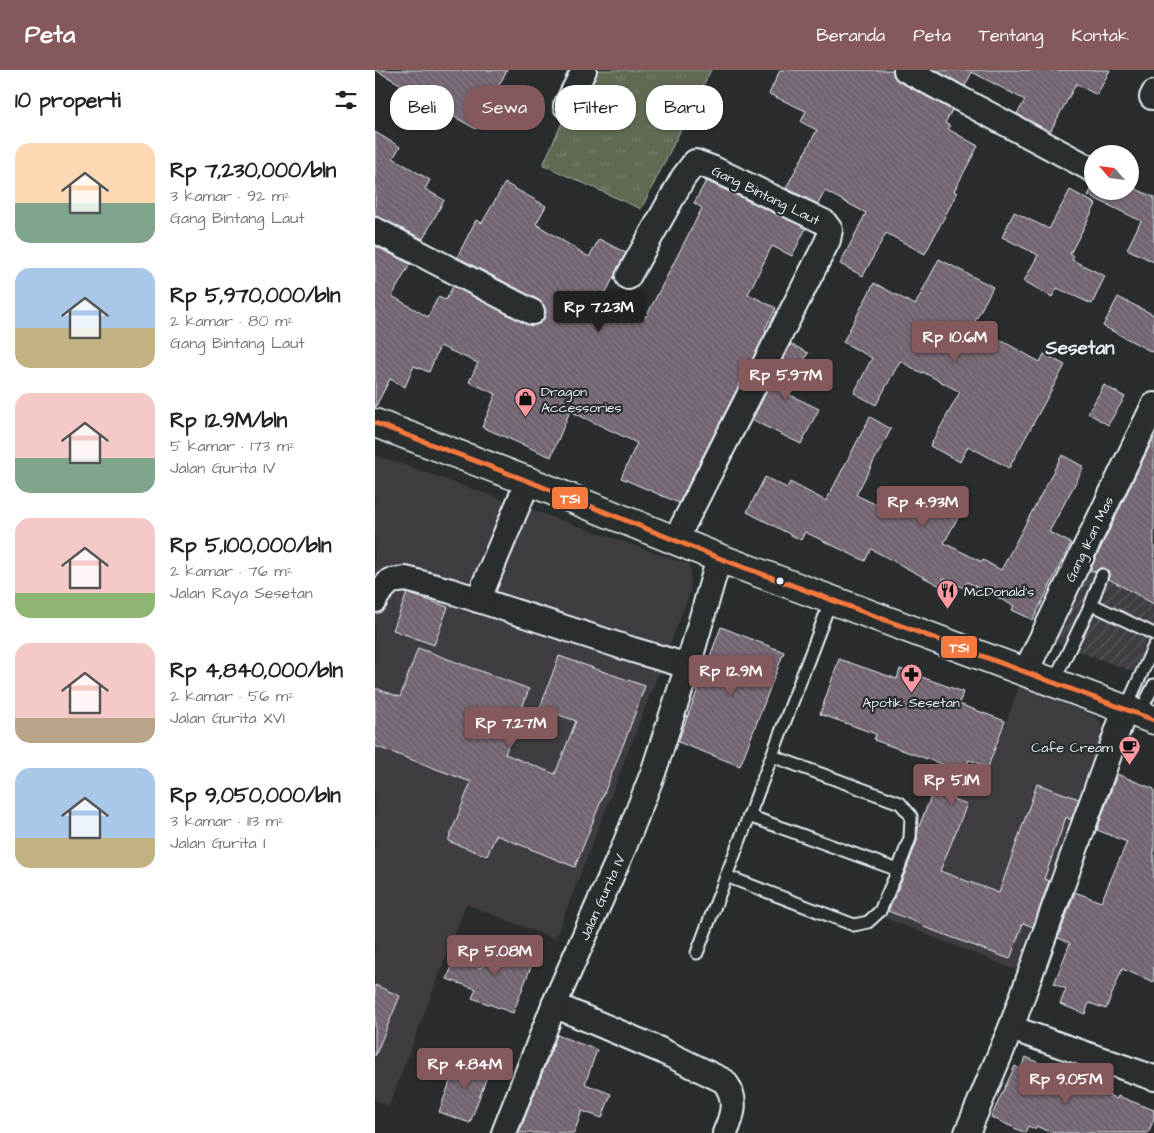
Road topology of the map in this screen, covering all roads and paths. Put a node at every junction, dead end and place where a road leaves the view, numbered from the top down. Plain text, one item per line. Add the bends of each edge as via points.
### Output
1 (584, 70) edge
2 (914, 72) edge
3 (576, 85) edge
4 (1084, 165) edge
5 (375, 230) edge
6 (628, 277) dead end
7 (532, 312) dead end
8 (1154, 405) edge
9 (375, 423) edge
10 (528, 481) junction
11 (675, 541) junction
12 (719, 558) junction
13 (1101, 575) dead end
14 (375, 600) edge
15 (478, 600) junction
16 (831, 600) junction
17 (1091, 604) junction
18 (1154, 634) edge
19 (1154, 646) edge
20 (688, 666) junction
21 (1025, 673) junction
22 (1053, 684) junction
23 (1154, 685) edge
24 (1139, 714) edge
25 (772, 756) junction
26 (749, 816) junction
27 (898, 870) junction
28 (726, 876) junction
29 (697, 953) dead end
30 (554, 1005) junction
31 (1011, 1028) junction
32 (1154, 1078) edge
33 (504, 1133) edge
34 (725, 1133) edge
35 (967, 1133) edge

1 - 3 street
2 - 4 street
5 - 7 street
6 - 11 street, Gang Bintang Laut via 695,162 824,222 830,230 828,240
8 - 21 street, Gang Ikan Mas
9 - 10 main road
10 - 11 main road
10 - 15 street
11 - 12 main road
12 - 16 main road
12 - 20 street, Jalan Gurita IV
13 - 17 lane
14 - 15 street via 390,581 406,579
15 - 20 street
16 - 21 main road
16 - 25 lane
17 - 18 lane
17 - 22 lane
19 - 24 lane
20 - 30 street, Jalan Gurita IV via 624,846
21 - 22 main road
22 - 24 main road
23 - 24 lane
24 - 31 street
25 - 26 lane
25 - 27 lane via 900,803 911,816 910,838
26 - 27 lane
26 - 28 lane
27 - 28 lane via 880,911 868,922 853,925
28 - 29 lane
30 - 33 street, Jalan Gurita IV
30 - 34 street via 660,1050 724,1082 733,1097 733,1110
31 - 32 street
31 - 35 street

